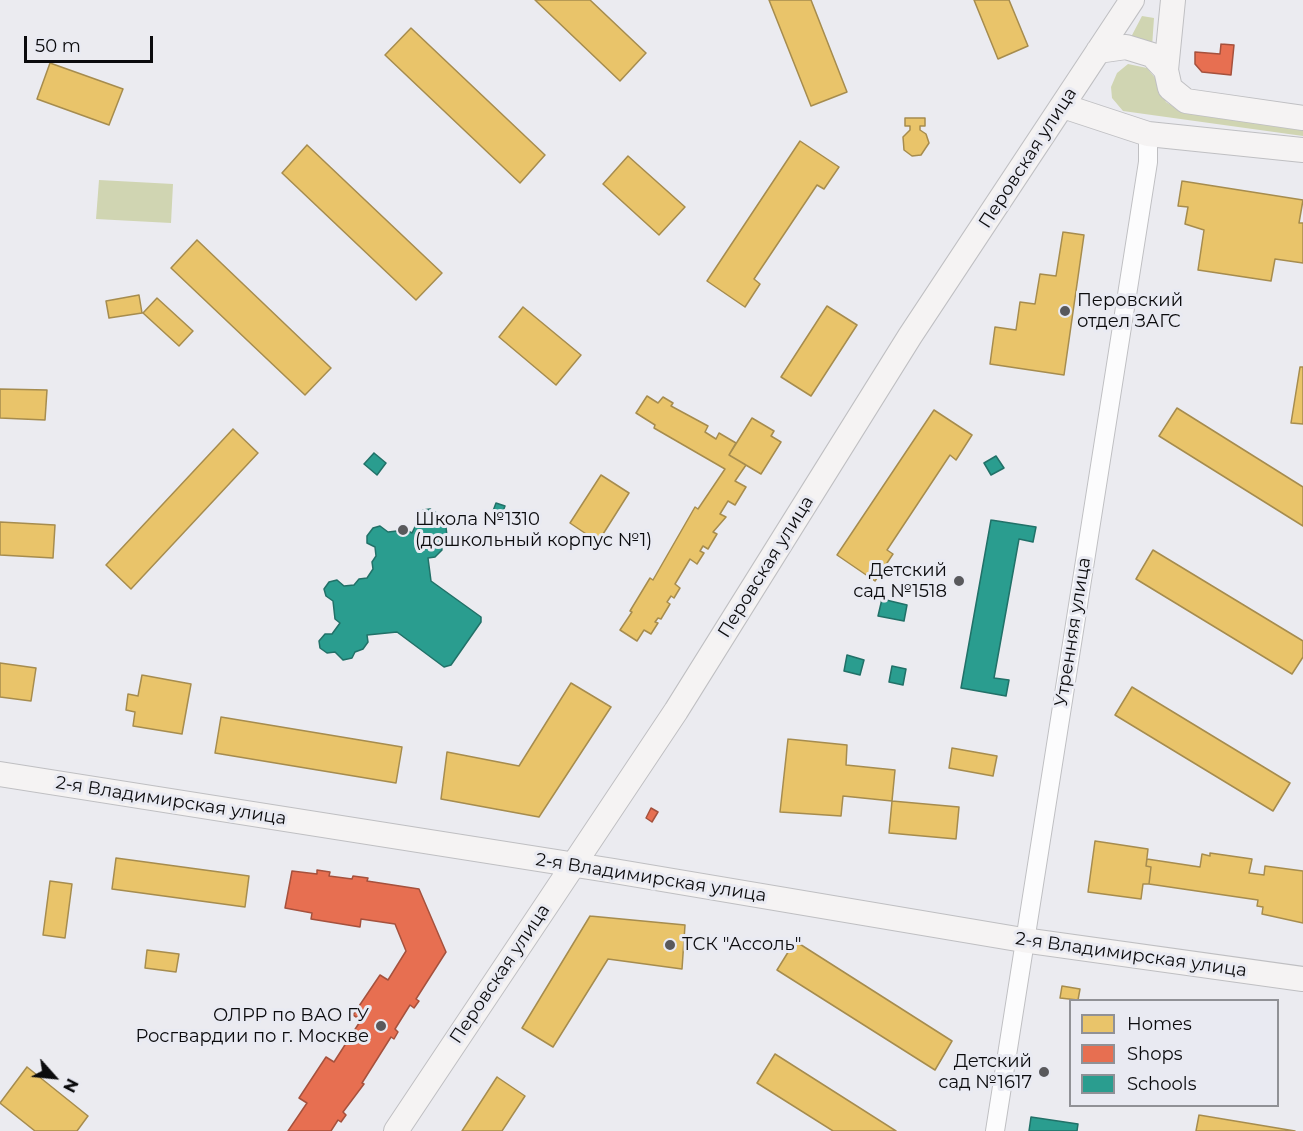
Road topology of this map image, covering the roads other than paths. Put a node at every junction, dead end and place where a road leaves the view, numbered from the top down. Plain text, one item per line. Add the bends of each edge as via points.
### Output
1 (1132, 0) edge
2 (1173, 0) edge
3 (1092, 61) junction
4 (1166, 70) junction
5 (1063, 106) junction
6 (1303, 118) edge
7 (1118, 125) junction
8 (1149, 134) junction
9 (1303, 150) edge
10 (0, 774) edge
11 (574, 865) junction
12 (1023, 940) junction
13 (1303, 979) edge
14 (396, 1131) edge
15 (995, 1131) edge

1 - 3 main road, Перовская улица
2 - 4 main road
3 - 4 main road via 1136,48 1157,58
3 - 5 main road, Перовская улица
3 - 7 main road via 1091,96
4 - 6 main road via 1170,88 1186,101
5 - 7 main road
5 - 11 main road, Перовская улица via 910,336 676,711
7 - 8 main road
8 - 9 main road
8 - 12 street, Утренняя улица via 1148,162
10 - 11 main road, 2-я Владимирская улица
11 - 12 main road, 2-я Владимирская улица
11 - 14 main road, Перовская улица
12 - 13 main road, 2-я Владимирская улица
12 - 15 street, Утренняя улица

